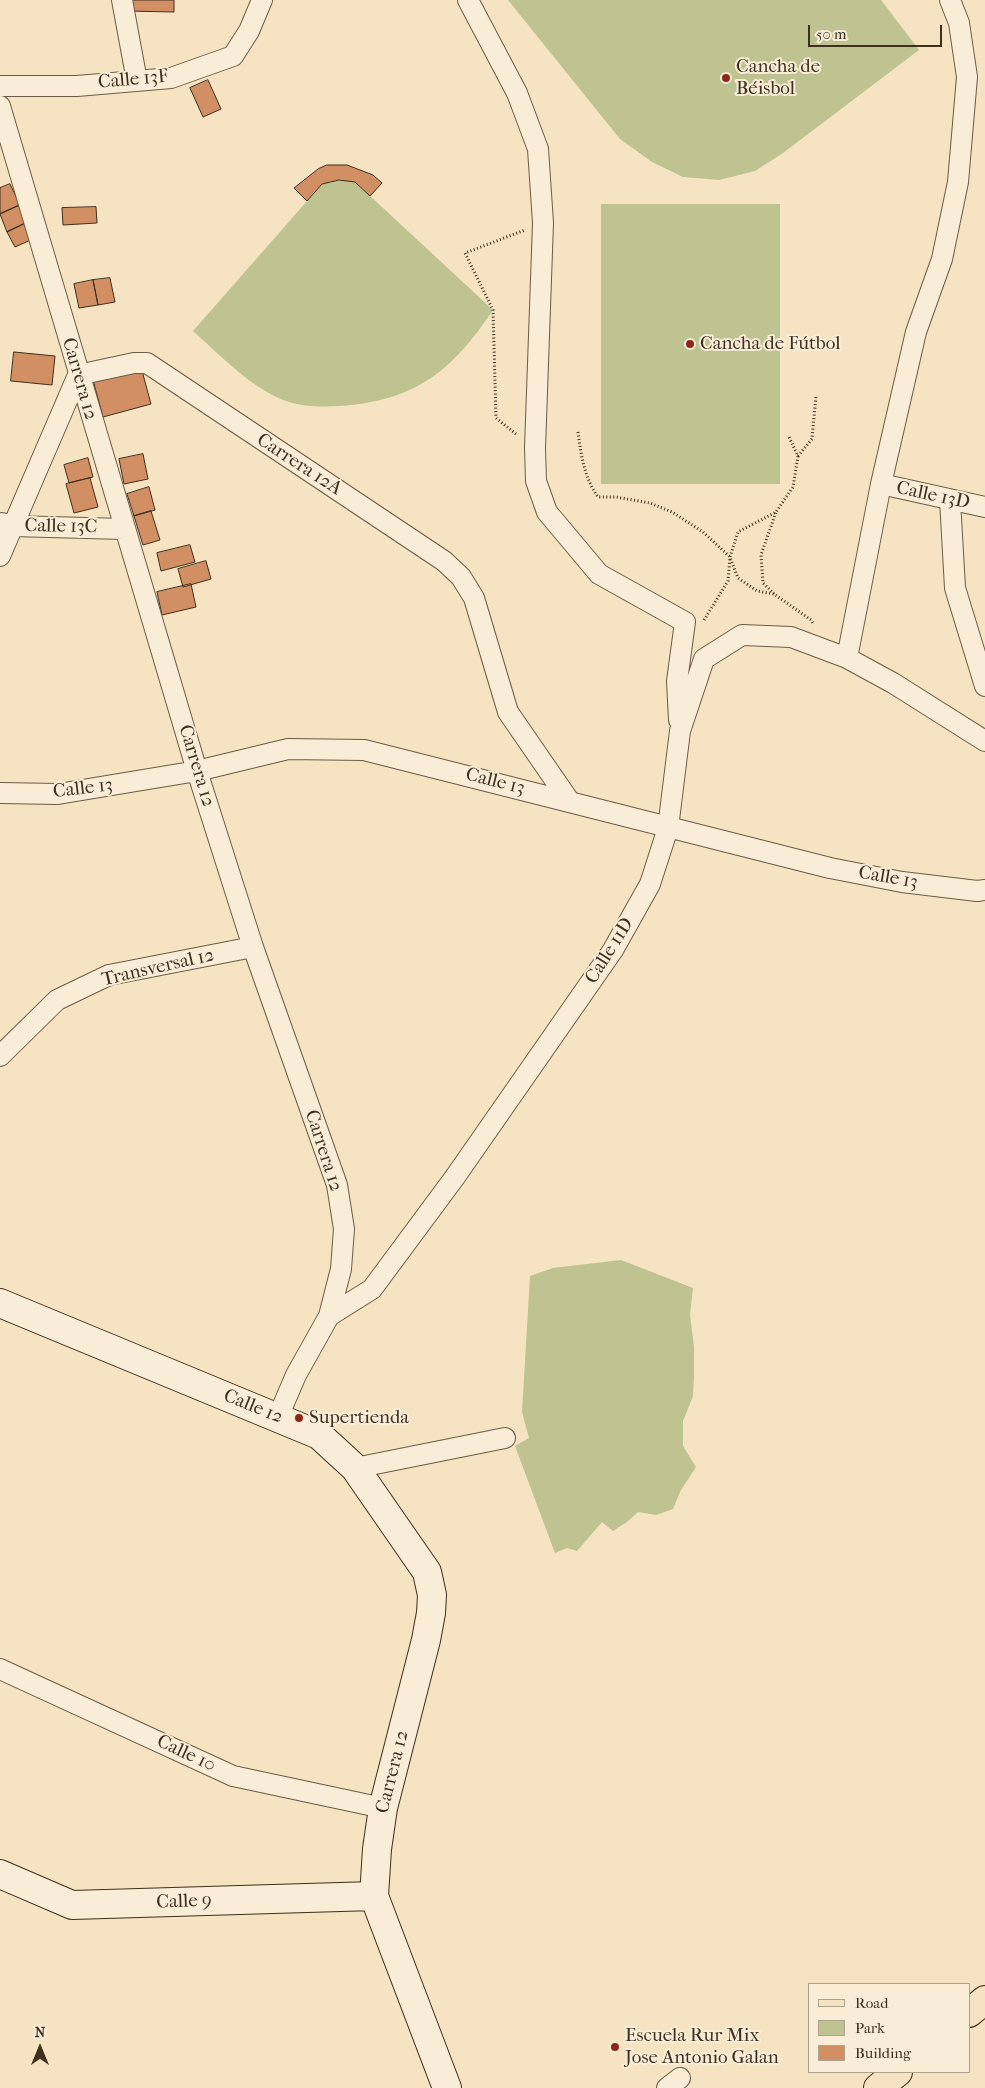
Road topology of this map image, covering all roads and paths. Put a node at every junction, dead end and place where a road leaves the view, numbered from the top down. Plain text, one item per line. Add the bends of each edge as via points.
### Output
1 (122, 0) edge
2 (262, 0) edge
3 (468, 0) edge
4 (950, 0) edge
5 (137, 81) junction
6 (0, 86) edge
7 (0, 106) edge
8 (8, 162) edge
9 (543, 223) junction
10 (78, 375) junction
11 (816, 396) dead end
12 (578, 432) dead end
13 (789, 436) dead end
14 (534, 448) junction
15 (798, 456) junction
16 (880, 484) junction
17 (950, 500) junction
18 (985, 507) edge
19 (776, 512) junction
20 (6, 524) edge
21 (124, 528) junction
22 (0, 556) edge
23 (730, 557) junction
24 (774, 594) junction
25 (699, 628) dead end
26 (838, 654) junction
27 (985, 686) edge
28 (680, 732) junction
29 (985, 741) edge
30 (197, 771) junction
31 (0, 793) edge
32 (570, 802) junction
33 (668, 828) junction
34 (985, 890) edge
35 (253, 947) junction
36 (0, 1056) edge
37 (0, 1303) edge
38 (329, 1316) junction
39 (278, 1417) junction
40 (504, 1438) dead end
41 (355, 1468) junction
42 (0, 1670) edge
43 (383, 1808) junction
44 (0, 1874) edge
45 (374, 1896) junction
46 (985, 2000) edge
47 (970, 2012) edge
48 (897, 2073) edge
49 (447, 2088) edge
50 (878, 2088) edge

1 - 5 street
2 - 5 street, Calle 13F via 249,31 233,56 171,78
3 - 9 street via 517,93 538,149
4 - 16 street via 960,23 967,77 958,182 942,259 916,332
5 - 6 street, Calle 13F via 77,86
7 - 8 street, Carrera 12
8 - 10 street, Carrera 12
9 - 14 street
9 - 14 path via 465,253 493,310 496,418
10 - 20 street
10 - 21 street, Carrera 12
10 - 32 street, Carrera 12A via 147,363 444,561 474,598 508,712
11 - 15 path via 812,439
12 - 23 path via 589,485 598,497 650,503 672,512 703,532
13 - 15 path
14 - 28 street via 536,481 547,512 599,574 685,622 678,681
15 - 19 path via 793,487
16 - 17 street, Calle 13D
16 - 26 street
17 - 18 street, Calle 13D
17 - 27 street via 955,588
19 - 23 path via 738,532
19 - 24 path via 761,555 763,583
20 - 21 street, Calle 13C
20 - 22 street
21 - 30 street, Carrera 12
23 - 24 path via 738,578 757,590
23 - 25 path via 728,581
24 - 26 path via 811,620
26 - 28 street, Calle 11D via 791,637 742,635 704,659
26 - 29 street, Calle 11D via 893,683
28 - 33 street, Calle 11D
30 - 31 street, Calle 13 via 58,794
30 - 32 street, Calle 13 via 288,749 364,750
30 - 35 street, Carrera 12
32 - 33 street, Calle 13
33 - 34 street, Calle 13 via 830,868 902,882
33 - 38 street, Calle 11D via 650,884 608,958 372,1289
35 - 36 street, Transversal 12 via 109,975 57,1000
35 - 38 street, Carrera 12 via 337,1184 344,1229 341,1269
37 - 39 street, Calle 12
38 - 39 street, Carrera 12 via 296,1375
39 - 41 street, Calle 12 via 320,1435
40 - 41 street
41 - 43 street, Carrera 12 via 427,1572 432,1595 426,1640
42 - 43 street, Calle 10 via 233,1776
43 - 45 street, Carrera 12
44 - 45 street, Calle 9 via 72,1905
45 - 49 street, Carrera 12
46 - 47 main road
48 - 50 main road

